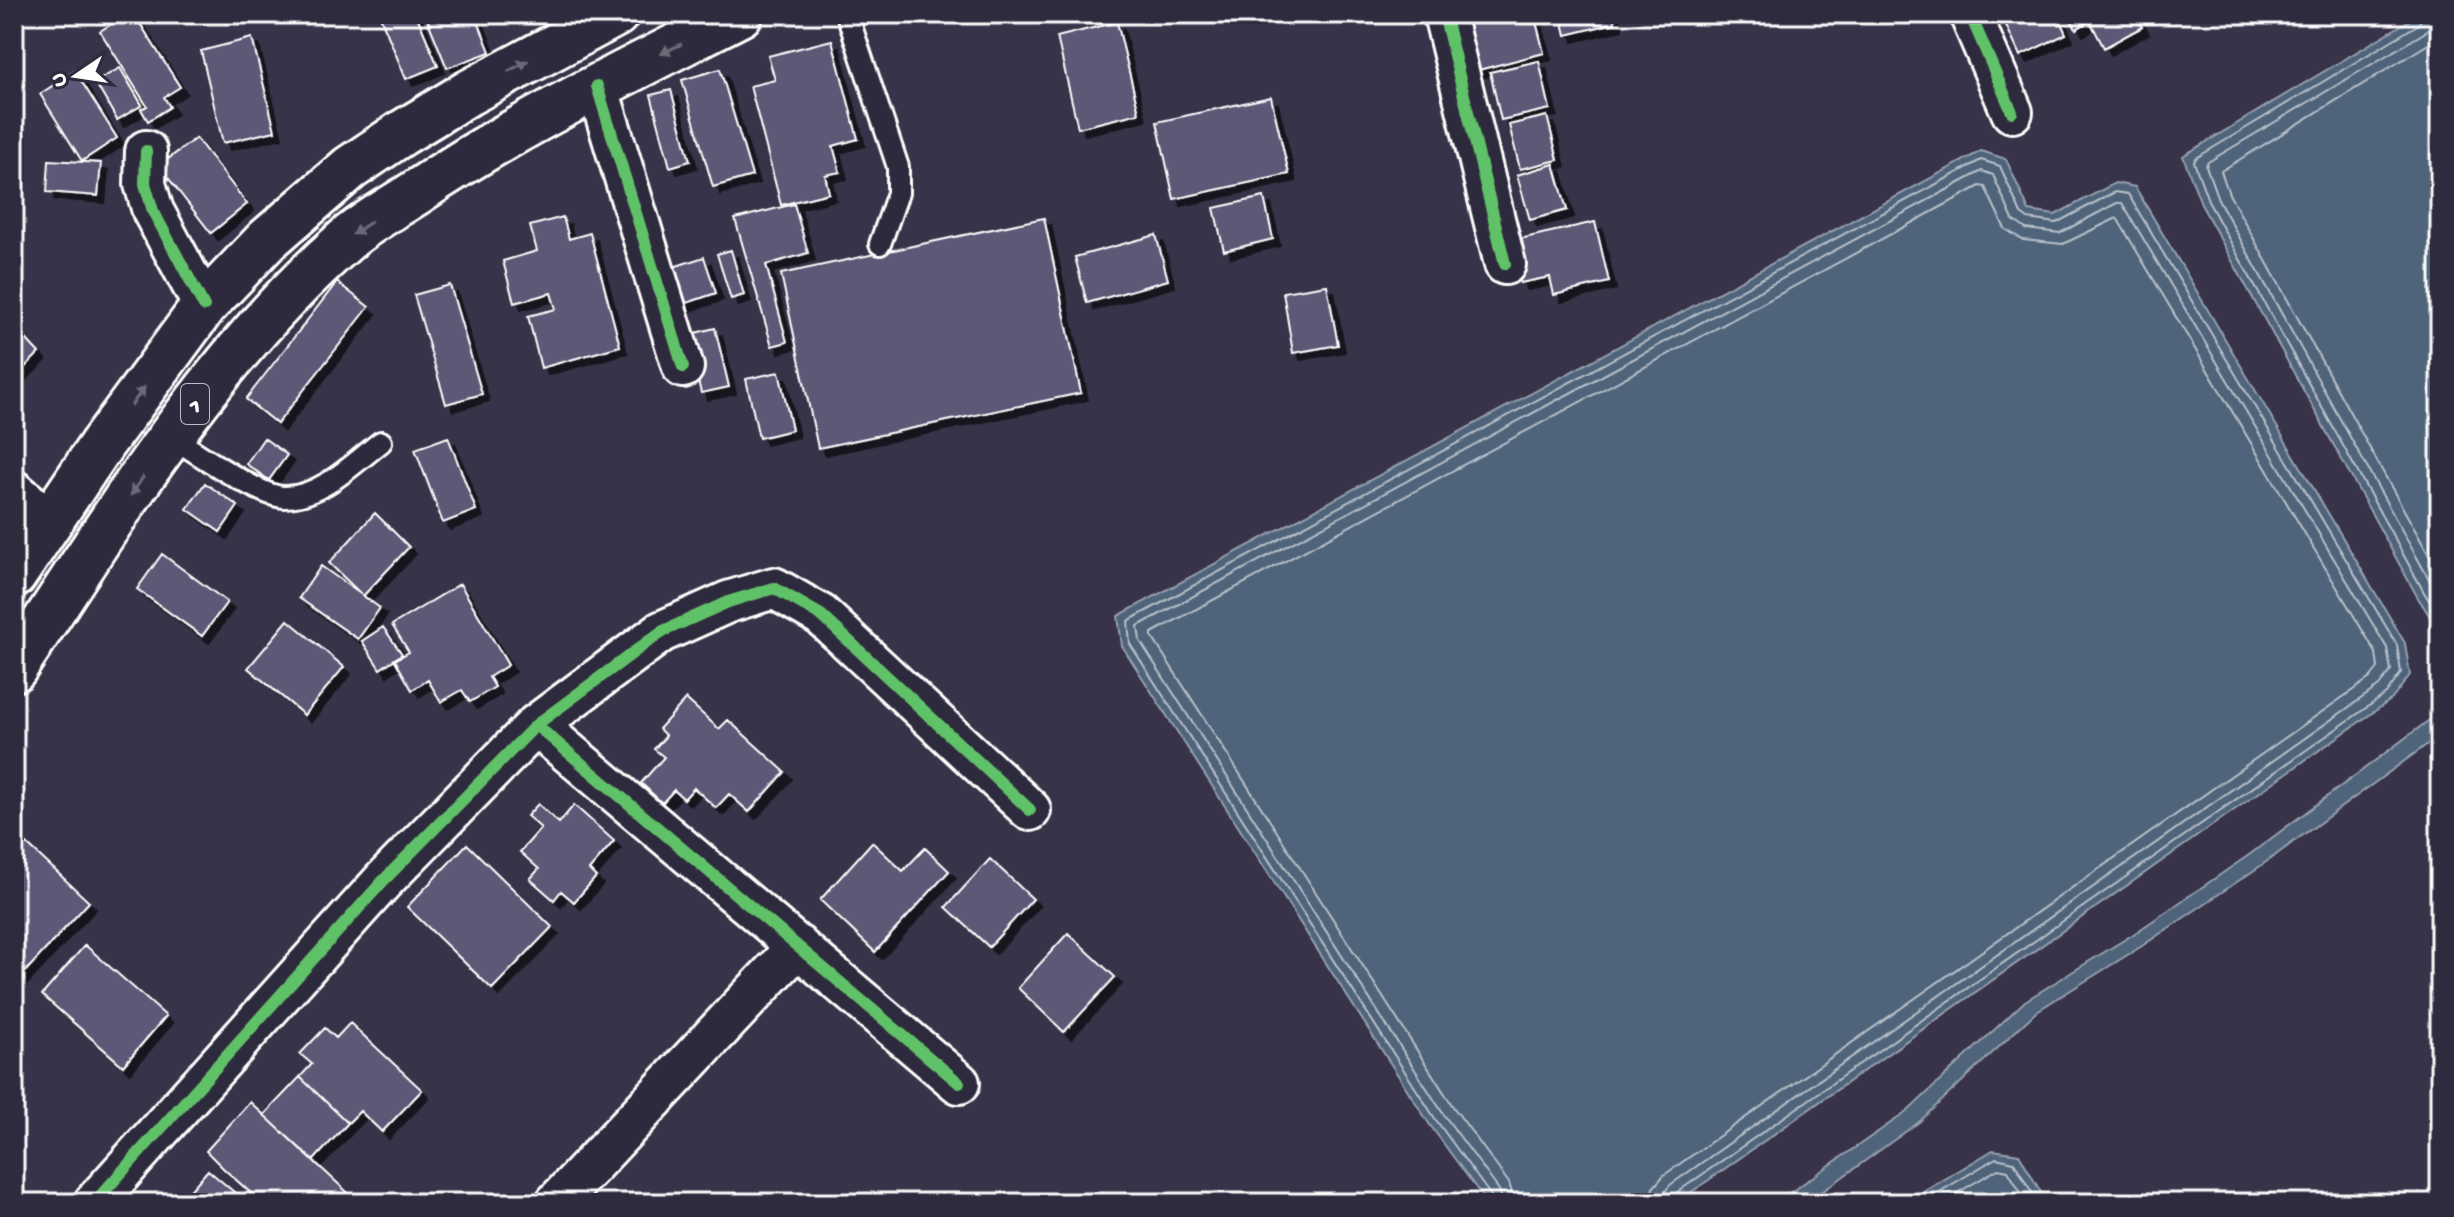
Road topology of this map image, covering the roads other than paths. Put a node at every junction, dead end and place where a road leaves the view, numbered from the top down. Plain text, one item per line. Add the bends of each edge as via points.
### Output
1 (616, 14) edge
2 (740, 14) edge
3 (847, 14) edge
4 (1444, 14) edge
5 (1970, 14) edge
6 (597, 86) junction
7 (468, 93) junction
8 (2012, 112) dead end
9 (494, 143) junction
10 (146, 151) dead end
11 (880, 244) dead end
12 (1505, 264) dead end
13 (204, 306) junction
14 (683, 367) dead end
15 (170, 436) junction
16 (381, 442) dead end
17 (14, 491) edge
18 (51, 522) junction
19 (14, 575) edge
20 (14, 669) edge
21 (536, 725) junction
22 (1030, 810) dead end
23 (798, 946) junction
24 (959, 1083) dead end
25 (94, 1203) edge
26 (556, 1203) edge

7 -> 1 highway, 1
2 -> 6 highway, 1
3 - 11 lane via 898,167 898,193
4 - 12 street
5 - 8 street
6 - 9 highway, 1
6 - 14 street
7 - 9 highway
7 - 13 highway, 1 via 350,168 267,240
9 -> 15 highway, 1 via 348,238 220,372
10 - 13 street via 145,184 153,211
18 -> 13 highway, 1
15 - 16 lane via 282,498 328,482
15 -> 20 highway, 1
17 - 18 street
18 - 19 highway, 1
21 - 22 street via 661,632 774,588 821,615
21 - 23 street
21 - 25 street via 383,881
23 - 24 street
23 - 26 street

